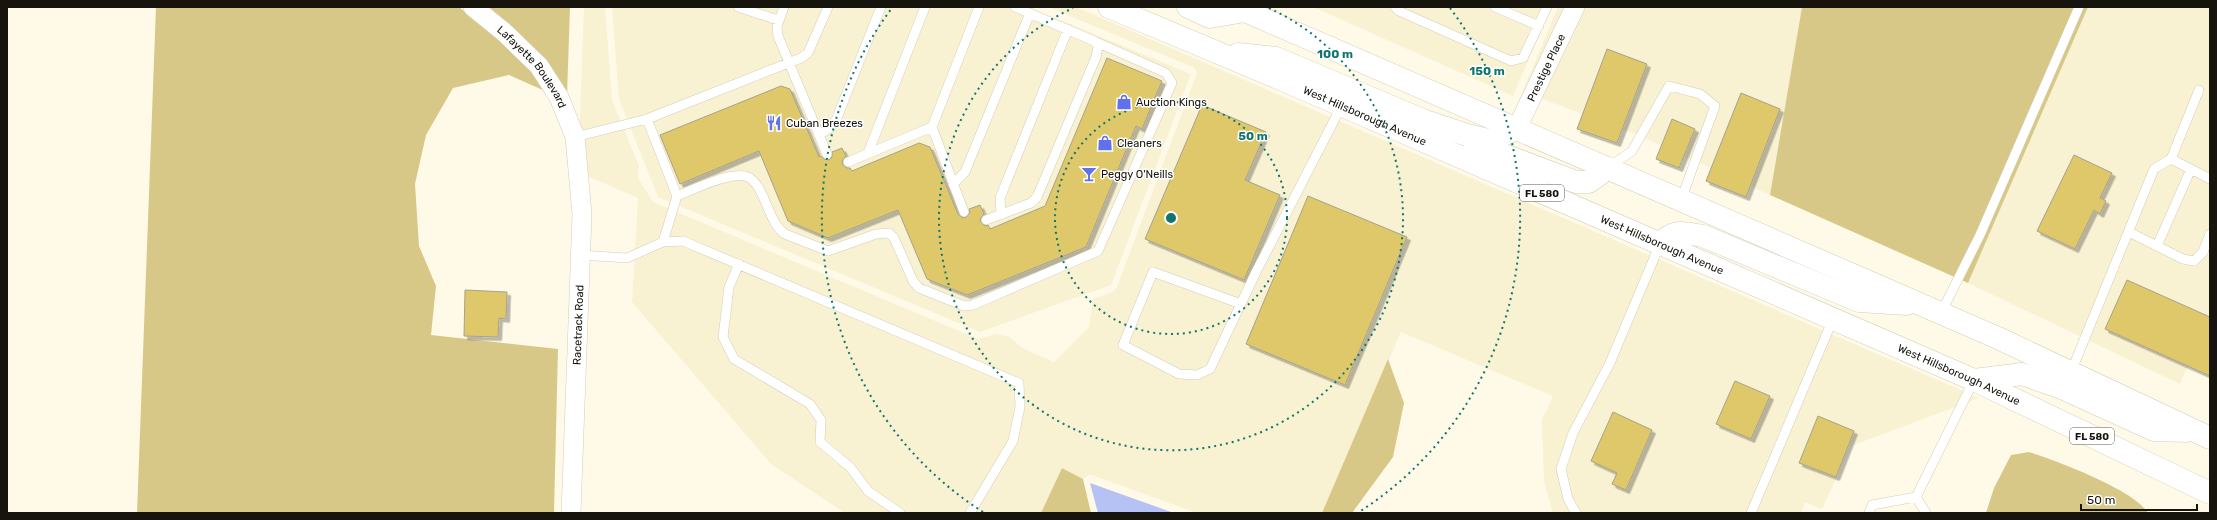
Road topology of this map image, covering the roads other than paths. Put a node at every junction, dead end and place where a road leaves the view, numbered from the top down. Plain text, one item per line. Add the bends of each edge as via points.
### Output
1 (473, 7) edge
2 (738, 7) edge
3 (784, 7) edge
4 (828, 7) edge
5 (881, 7) edge
6 (925, 7) edge
7 (979, 7) edge
8 (1015, 7) edge
9 (1109, 7) edge
10 (1188, 7) edge
11 (1395, 7) edge
12 (1495, 7) edge
13 (1548, 7) edge
14 (1575, 7) edge
15 (2079, 7) edge
16 (1241, 9) edge
17 (1030, 13) junction
18 (778, 20) junction
19 (1539, 26) junction
20 (1068, 29) junction
21 (1094, 41) junction
22 (1215, 52) junction
23 (788, 62) junction
24 (2199, 90) dead end
25 (1341, 107) junction
26 (647, 120) junction
27 (932, 127) junction
28 (1517, 128) junction
29 (819, 135) junction
30 (576, 137) junction
31 (868, 153) junction
32 (827, 154) dead end
33 (1459, 158) junction
34 (2171, 159) junction
35 (848, 162) dead end
36 (1608, 168) junction
37 (2191, 169) junction
38 (2210, 179) edge
39 (953, 184) junction
40 (677, 196) junction
41 (1681, 200) junction
42 (964, 212) dead end
43 (1002, 215) junction
44 (986, 220) dead end
45 (2129, 232) junction
46 (2210, 234) edge
47 (663, 242) junction
48 (1660, 244) junction
49 (2157, 246) junction
50 (580, 255) junction
51 (739, 264) junction
52 (1241, 304) junction
53 (1931, 309) junction
54 (1833, 319) junction
55 (2071, 372) junction
56 (1974, 380) junction
57 (2203, 435) edge
58 (2210, 493) edge
59 (1916, 498) junction
60 (571, 513) edge
61 (900, 513) edge
62 (970, 513) edge
63 (1576, 513) edge
64 (1751, 513) edge
65 (1869, 513) edge
66 (1926, 513) edge

1 - 30 street, Lafayette Boulevard via 539,66 559,97
2 - 18 lane
3 - 18 lane
4 - 23 lane via 808,53
5 - 29 lane via 836,120 830,128
6 - 31 lane
7 - 27 lane
8 - 17 lane
9 - 22 main road, West Hillsborough Avenue / FL 580
10 - 16 main road via 1210,16
11 - 19 lane via 1510,61 1523,58
12 - 19 lane
13 - 19 lane
14 - 28 street, Prestige Place
15 - 53 lane via 1980,235
16 - 28 main road
17 - 20 lane
17 - 39 lane via 966,172
18 - 23 lane via 778,36
20 - 21 lane
20 - 43 lane via 1000,198
21 - 40 lane via 1166,73 1172,83 1098,251 972,304 964,306 919,288 912,280 894,238 889,233 876,234 828,251 784,234 779,230 758,187 747,177 739,175 718,180
21 - 43 lane via 1098,46 1096,57 1037,197 1031,203
22 - 25 main road, West Hillsborough Avenue / FL 580
22 - 28 main road via 1276,58 1424,121 1467,135 1492,141
23 - 26 lane
23 - 29 lane
24 - 34 lane
25 - 33 main road, West Hillsborough Avenue / FL 580
25 - 52 lane
26 - 30 lane
26 - 40 lane
27 - 31 lane
27 - 39 lane
28 - 36 main road
29 - 32 lane
30 - 50 street, Racetrack Road via 582,214
31 - 35 lane
33 - 36 main road via 1506,156 1576,182 1589,182
33 - 48 main road, West Hillsborough Avenue / FL 580
34 - 37 lane
34 - 45 lane via 2154,168
36 - 41 main road
36 - 41 lane via 1632,151 1669,86 1700,94 1715,106
37 - 38 lane
37 - 49 lane
39 - 42 lane
40 - 47 lane
41 - 53 main road
43 - 44 lane
45 - 49 lane
45 - 55 lane
46 - 49 lane via 2203,252 2194,261 2183,259
47 - 50 lane via 627,258
47 - 51 lane via 683,241
48 - 53 main road via 1669,235 1679,232 1703,236 1859,301
48 - 54 main road, West Hillsborough Avenue / FL 580
48 - 63 lane via 1610,363 1573,433 1560,469 1568,499
50 - 60 street, Racetrack Road
51 - 61 lane via 729,287 723,337 734,359 810,404 821,420 820,442 850,467 868,491
51 - 62 lane via 1019,383 1020,407 1012,441
52 - 52 lane via 1210,370 1197,375 1179,374 1123,345 1153,272
53 - 55 main road
54 - 56 main road, West Hillsborough Avenue / FL 580
54 - 64 lane
55 - 57 main road
56 - 57 main road via 2022,374 2064,389 2154,430
56 - 58 main road, West Hillsborough Avenue / FL 580
56 - 59 lane
59 - 65 lane via 1872,505
59 - 66 lane

